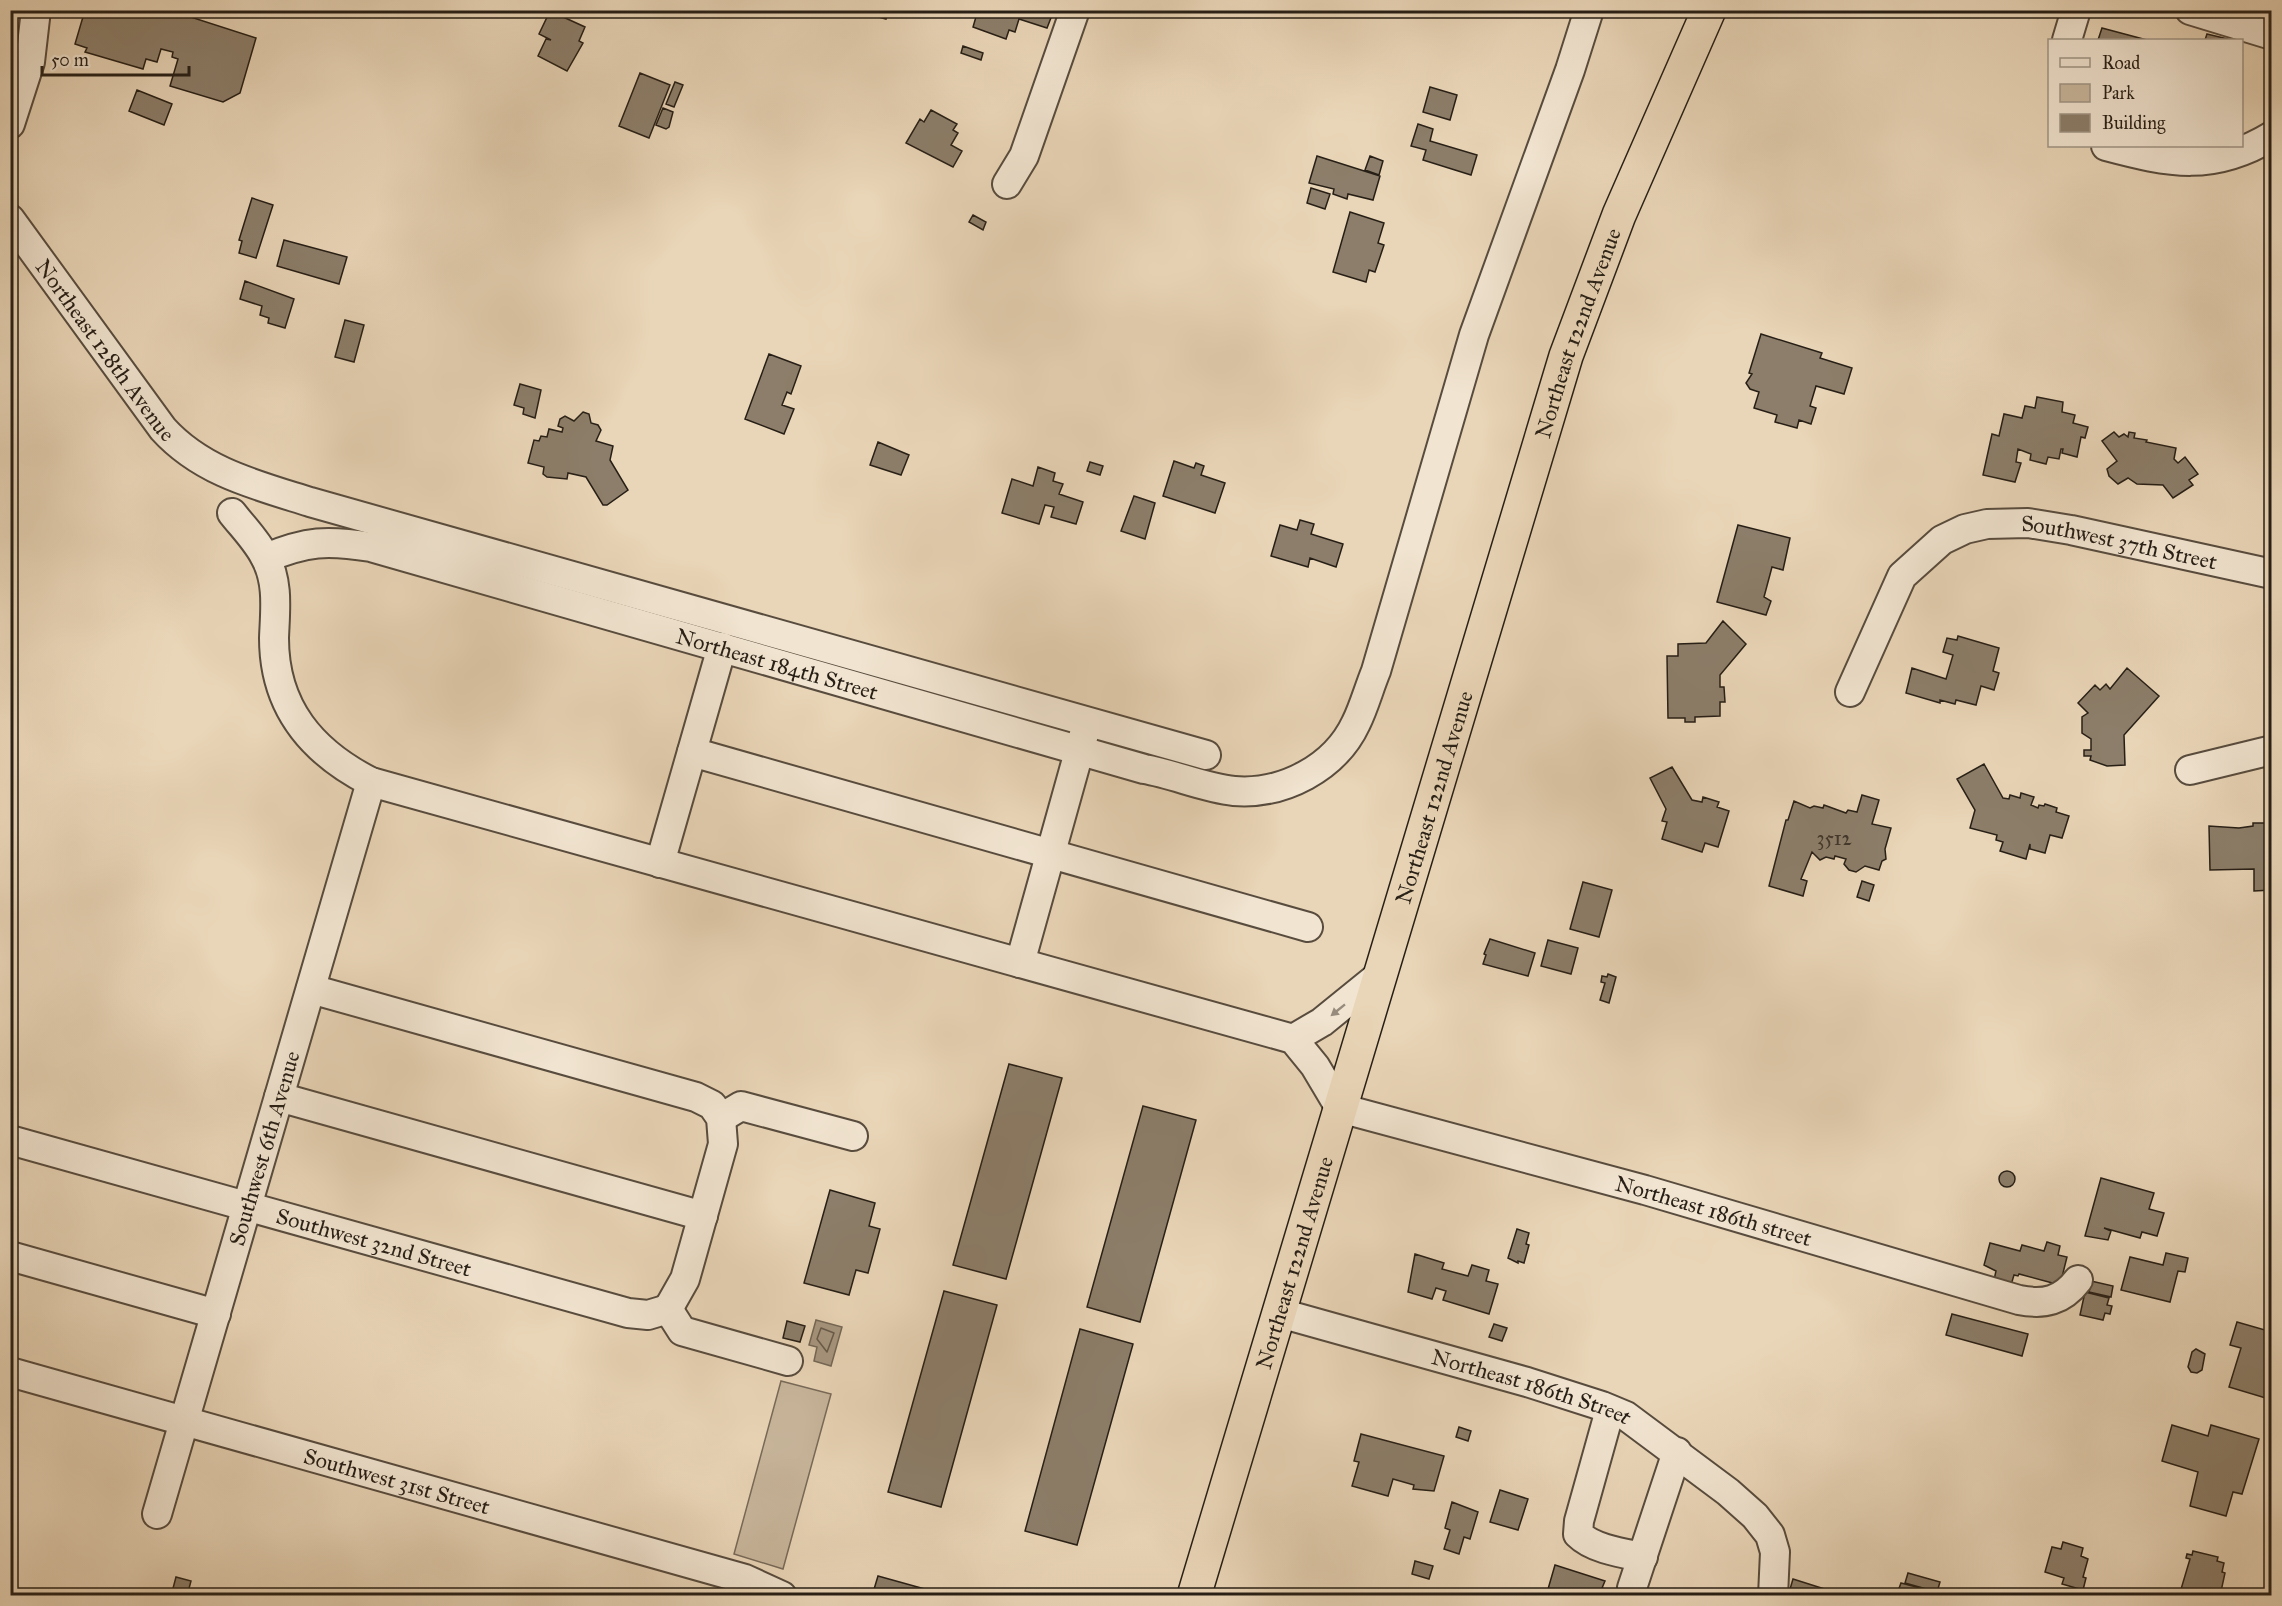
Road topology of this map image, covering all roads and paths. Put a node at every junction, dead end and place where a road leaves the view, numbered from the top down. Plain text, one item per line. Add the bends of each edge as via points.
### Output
1 (36, 10) edge
2 (1075, 10) edge
3 (1589, 10) edge
4 (1708, 10) edge
5 (2076, 10) edge
6 (2190, 10) edge
7 (2271, 35) edge
8 (2067, 39) edge
9 (10, 124) edge
10 (2271, 136) edge
11 (2111, 147) edge
12 (1007, 184) dead end
13 (10, 219) edge
14 (212, 469) joint
15 (232, 513) dead end
16 (266, 558) junction
17 (2271, 574) edge
18 (722, 647) junction
19 (1850, 692) dead end
20 (1087, 721) junction
21 (2271, 750) edge
22 (1079, 751) junction
23 (692, 752) junction
24 (1206, 755) dead end
25 (2190, 770) dead end
26 (371, 782) junction
27 (1050, 854) junction
28 (660, 863) junction
29 (1308, 927) dead end
30 (1020, 963) junction
31 (1380, 975) junction
32 (311, 989) junction
33 (1293, 1039) junction
34 (279, 1096) junction
35 (1340, 1108) junction
36 (721, 1118) junction
37 (853, 1136) dead end
38 (10, 1140) edge
39 (247, 1206) junction
40 (703, 1216) junction
41 (10, 1256) edge
42 (2078, 1280) dead end
43 (668, 1309) junction
44 (1280, 1313) junction
45 (216, 1314) junction
46 (788, 1361) dead end
47 (10, 1372) edge
48 (1611, 1410) junction
49 (184, 1422) junction
50 (1677, 1452) junction
51 (158, 1514) dead end
52 (1642, 1557) junction
53 (1632, 1588) dead end
54 (782, 1596) edge
55 (1194, 1596) edge
56 (1773, 1596) edge

1 - 9 street via 30,62
2 - 12 street via 1024,156
3 - 22 street, Northeast 184th Street via 1474,335 1376,671 1356,725 1315,771 1261,791 1233,791
4 - 31 highway, Northeast 122nd Avenue via 1619,215 1566,356
5 - 8 street
6 - 7 street
10 - 11 street via 2229,157 2198,162
13 - 14 street, Northeast 128th Avenue via 163,429 179,447
14 - 20 street, Northeast 184th Street via 322,505
15 - 16 street
16 - 18 street, Northeast 184th Street via 297,545 321,542 371,547
16 - 26 street via 277,613 277,666 294,716 326,755
17 - 19 street, Southwest 37th Street via 2060,528 1987,524 1965,529 1935,545 1902,576
18 - 22 street, Northeast 184th Street
18 - 23 street
20 - 22 street
20 - 24 street, Northeast 184th Street
21 - 25 street
22 - 27 street
23 - 27 street
23 - 28 street
26 - 28 street
26 - 32 street, Southwest 6th Avenue
27 - 29 street
27 - 30 street
28 - 30 street
30 - 33 street
31 -> 33 street via 1323,1022
31 - 35 highway, Northeast 122nd Avenue
32 - 34 street, Southwest 6th Avenue
32 - 36 street via 696,1097 712,1105
33 - 35 street
34 - 39 street, Southwest 6th Avenue
34 - 40 street
35 - 42 street, Northeast 186th street via 1645,1190 2019,1300 2040,1304 2068,1294
35 - 44 highway, Northeast 122nd Avenue
36 - 37 street via 741,1106
36 - 40 street via 723,1144
38 - 39 street, Southwest 32nd Street
39 - 43 street, Southwest 32nd Street via 628,1313 648,1315
39 - 45 street, Southwest 6th Avenue
40 - 43 street via 685,1279
41 - 45 street
43 - 46 street via 682,1331
44 - 48 street, Northeast 186th Street via 1527,1382
44 - 55 highway, Northeast 122nd Avenue
45 - 49 street, Southwest 6th Avenue
47 - 49 street, Southwest 31st Street
48 - 50 street, Northeast 186th Street
48 - 52 street via 1578,1534 1584,1540
49 - 51 street, Southwest 6th Avenue
49 - 54 street, Southwest 31st Street via 745,1579
50 - 52 street
50 - 56 street, Northeast 186th Street via 1755,1516 1770,1535 1775,1552
52 - 53 street

